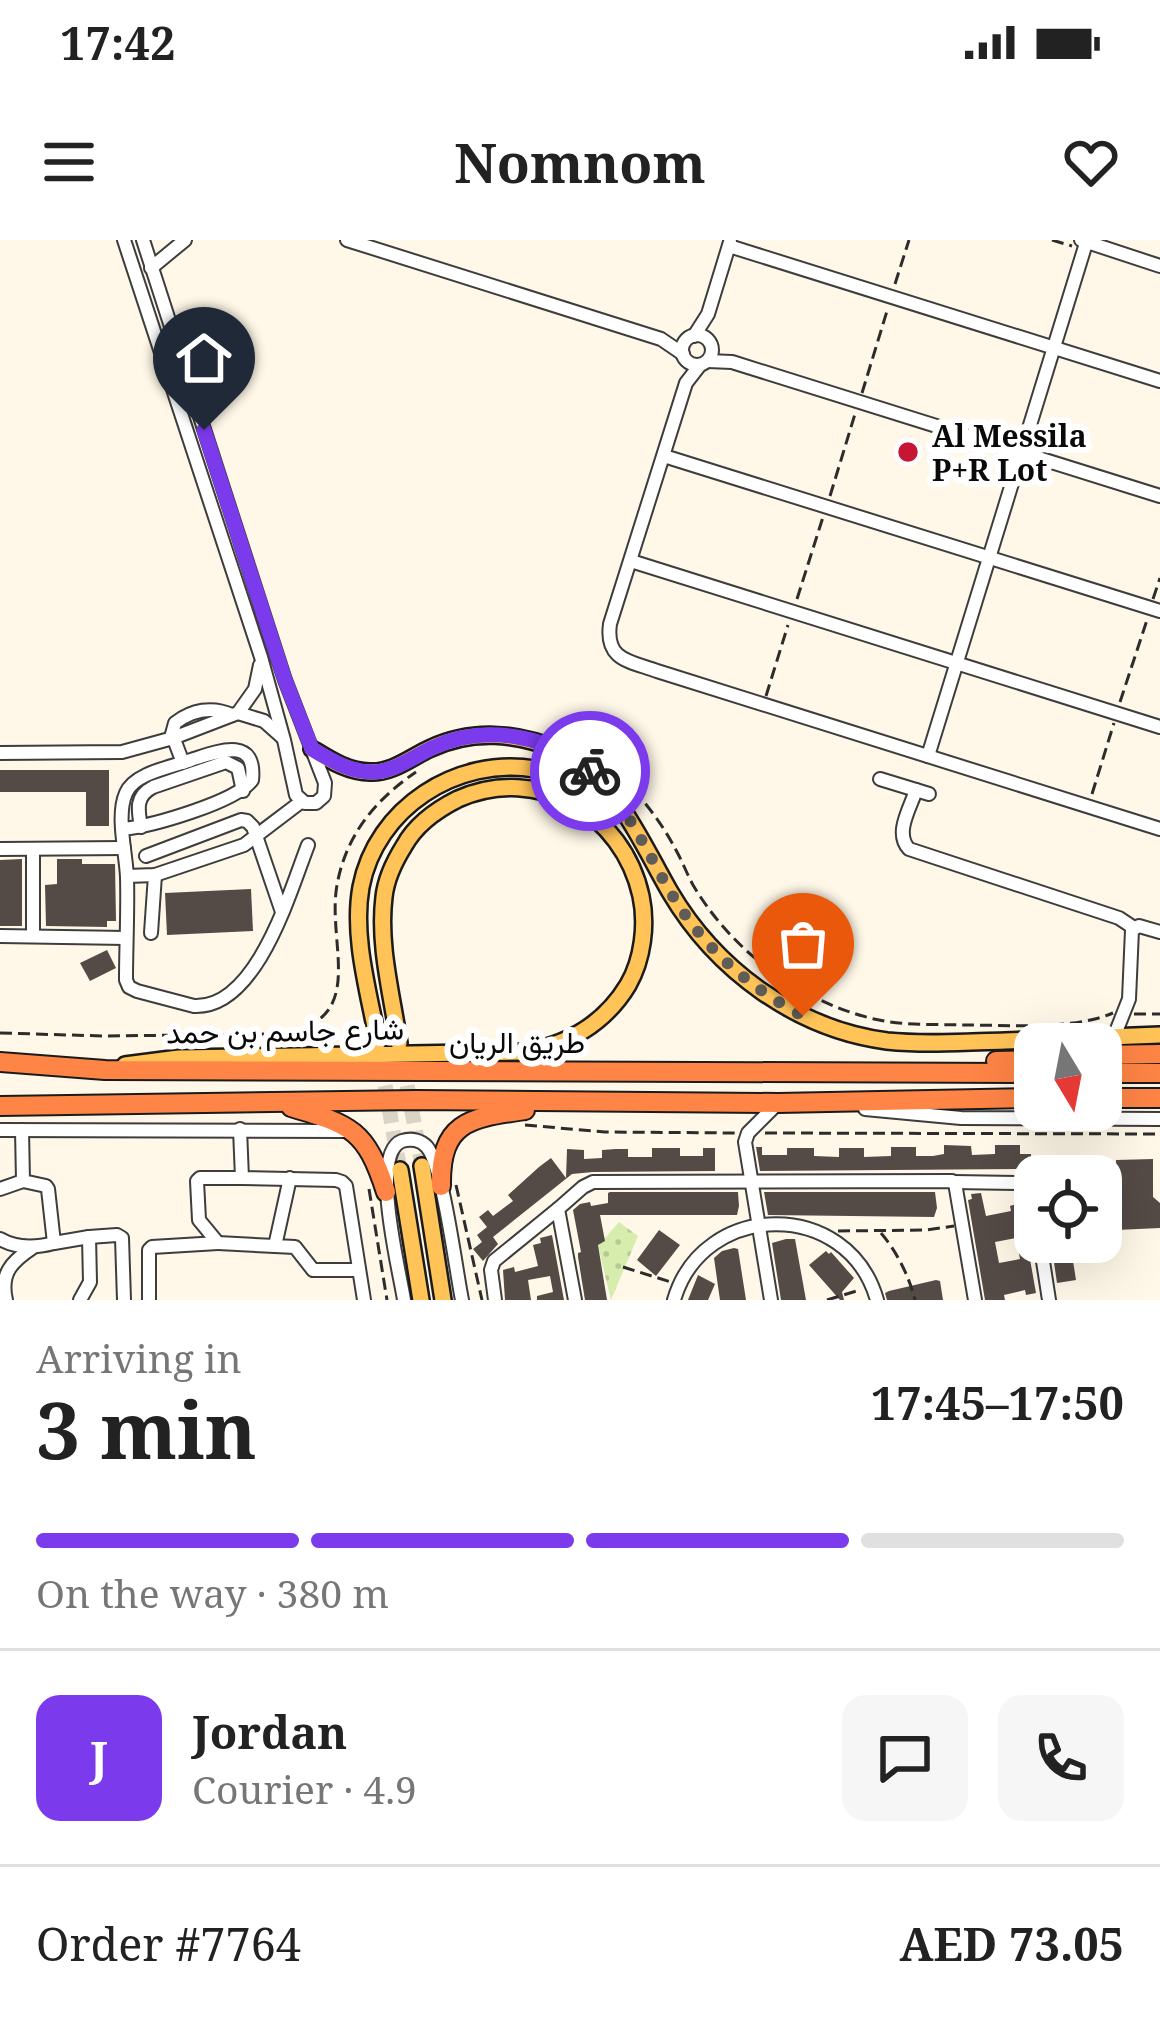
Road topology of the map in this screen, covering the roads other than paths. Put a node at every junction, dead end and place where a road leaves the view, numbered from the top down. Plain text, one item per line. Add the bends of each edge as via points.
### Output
1 (124, 240) edge
2 (143, 240) edge
3 (184, 240) edge
4 (347, 240) edge
5 (1084, 241) edge
6 (730, 243) edge
7 (1160, 266) edge
8 (151, 268) junction
9 (1054, 347) junction
10 (697, 350) junction
11 (1160, 381) edge
12 (1020, 452) junction
13 (664, 456) junction
14 (1160, 496) edge
15 (988, 557) junction
16 (631, 561) junction
17 (1155, 610) edge
18 (260, 657) junction
19 (955, 663) junction
20 (235, 714) junction
21 (1160, 727) edge
22 (173, 738) junction
23 (284, 740) junction
24 (312, 749) junction
25 (0, 753) edge
26 (928, 756) junction
27 (183, 763) junction
28 (880, 779) dead end
29 (243, 791) junction
30 (302, 802) junction
31 (619, 806) junction
32 (141, 827) junction
33 (1160, 829) edge
34 (123, 830) junction
35 (256, 837) junction
36 (308, 845) dead end
37 (124, 848) junction
38 (33, 849) junction
39 (0, 850) edge
40 (146, 856) dead end
41 (155, 875) junction
42 (127, 876) junction
43 (281, 912) junction
44 (1134, 928) junction
45 (1160, 932) edge
46 (151, 933) dead end
47 (0, 936) edge
48 (33, 936) junction
49 (126, 938) junction
50 (748, 982) junction
51 (1121, 1023) edge
52 (1160, 1035) edge
53 (378, 1042) tunnel mouth
54 (399, 1043) tunnel mouth
55 (1014, 1047) edge
56 (1122, 1049) edge
57 (1160, 1054) edge
58 (1014, 1055) edge
59 (1122, 1055) edge
60 (1014, 1057) edge
61 (1122, 1061) edge
62 (0, 1062) edge
63 (105, 1070) junction
64 (897, 1072) junction
65 (1014, 1072) edge
66 (1160, 1073) edge
67 (1160, 1097) edge
68 (1014, 1098) edge
69 (1122, 1098) edge
70 (275, 1102) junction
71 (583, 1102) junction
72 (788, 1103) junction
73 (0, 1106) edge
74 (1160, 1119) edge
75 (240, 1129) junction
76 (0, 1130) edge
77 (22, 1130) junction
78 (353, 1131) junction
79 (422, 1166) tunnel mouth
80 (400, 1170) tunnel mouth
81 (242, 1178) junction
82 (290, 1178) junction
83 (22, 1181) junction
84 (954, 1182) junction
85 (750, 1183) junction
86 (1014, 1184) edge
87 (442, 1186) junction
88 (0, 1189) edge
89 (377, 1190) junction
90 (558, 1209) junction
91 (759, 1228) junction
92 (88, 1237) junction
93 (0, 1239) edge
94 (54, 1243) junction
95 (218, 1243) junction
96 (275, 1246) junction
97 (32, 1248) junction
98 (1043, 1263) edge
99 (358, 1270) junction
100 (876, 1294) edge
101 (6, 1300) edge
102 (80, 1300) edge
103 (124, 1300) edge
104 (149, 1300) edge
105 (364, 1300) edge
106 (404, 1300) edge
107 (421, 1300) edge
108 (443, 1300) edge
109 (462, 1300) edge
110 (495, 1300) edge
111 (575, 1300) edge
112 (674, 1300) edge
113 (771, 1300) edge
114 (975, 1300) edge
115 (1049, 1300) edge

1 - 18 street
2 - 8 street
3 - 8 street
4 - 10 street
5 - 7 street
5 - 9 street
6 - 9 street
6 - 10 street
8 - 24 street
9 - 11 street
9 - 12 street
10 - 12 street
10 - 13 street
12 - 14 street
12 - 15 street
13 - 15 street
13 - 16 street
15 - 17 street
15 - 19 street
16 - 19 street
16 - 26 street via 608,631 614,651 628,661
18 - 20 street via 255,689
18 - 23 street
19 - 21 street
19 - 26 street
20 - 22 street
20 - 23 street via 264,721
22 - 25 street via 122,752
22 - 27 street
23 - 30 street
24 - 30 street via 326,790 319,801
24 - 31 main road via 349,769 375,772 459,738 507,735 574,758
26 - 33 street
27 - 29 street via 237,750 252,766
27 - 34 street via 130,786
28 - 44 street via 922,792 902,835 909,849
29 - 32 street
29 - 32 street via 238,768 226,762 170,781 141,796
30 - 35 street
31 - 50 main road via 691,923
31 - 53 main road, شارع جاسم بن حمد via 555,774 509,767 452,778 398,814 374,851 359,905
32 - 34 street
34 - 37 street
35 - 40 street via 241,820
35 - 41 street
35 - 43 street
36 - 43 street
37 - 38 street
37 - 42 street
38 - 39 street
38 - 48 street
41 - 42 street
41 - 46 street
42 - 49 street
43 - 49 street via 248,976 204,1006 129,987
44 - 45 street
44 - 51 street
47 - 48 street
48 - 49 street
50 - 55 main road via 854,1035
50 - 58 main road via 802,1024 850,1043
52 - 56 main road
54 - 63 main road, شارع جاسم بن حمد via 384,896 418,826 457,800 504,788 550,793 591,813 624,849 644,922 632,978 580,1033 524,1052 179,1058
57 - 59 highway
60 - 64 highway
61 - 66 highway
62 - 63 highway, طريق الريان
63 - 64 highway, طريق الريان
64 - 65 highway, طريق الريان
67 - 69 highway
68 - 72 highway, طريق الريان
70 - 71 highway, طريق الريان
70 - 73 highway, طريق الريان
70 - 78 highway
71 - 72 highway, طريق الريان
71 - 87 highway via 467,1121 447,1142
72 - 74 street, طريق الريان via 961,1118
72 - 85 street via 748,1133
75 - 77 street
75 - 78 street
75 - 81 street
76 - 77 street
77 - 83 street
78 - 89 highway via 375,1158
79 - 108 main road
80 - 107 main road
81 - 82 street
81 - 95 street via 197,1180 199,1220
82 - 96 street
82 - 99 street via 346,1186
83 - 88 street
83 - 94 street via 49,1189
84 - 85 street
84 - 86 street
84 - 114 street
85 - 90 street via 593,1182
85 - 91 street
87 - 89 street via 430,1151 410,1139 390,1152
87 - 109 street
89 - 106 street
90 - 110 street via 494,1262
90 - 111 street
91 - 100 street via 817,1230 853,1257
91 - 112 street via 705,1248
91 - 113 street
92 - 94 street
92 - 102 street via 90,1282
92 - 103 street via 122,1238
93 - 97 street
94 - 97 street
95 - 96 street
95 - 104 street via 148,1250
96 - 99 street via 295,1247 313,1270
97 - 101 street via 5,1271
98 - 115 street
99 - 105 street

